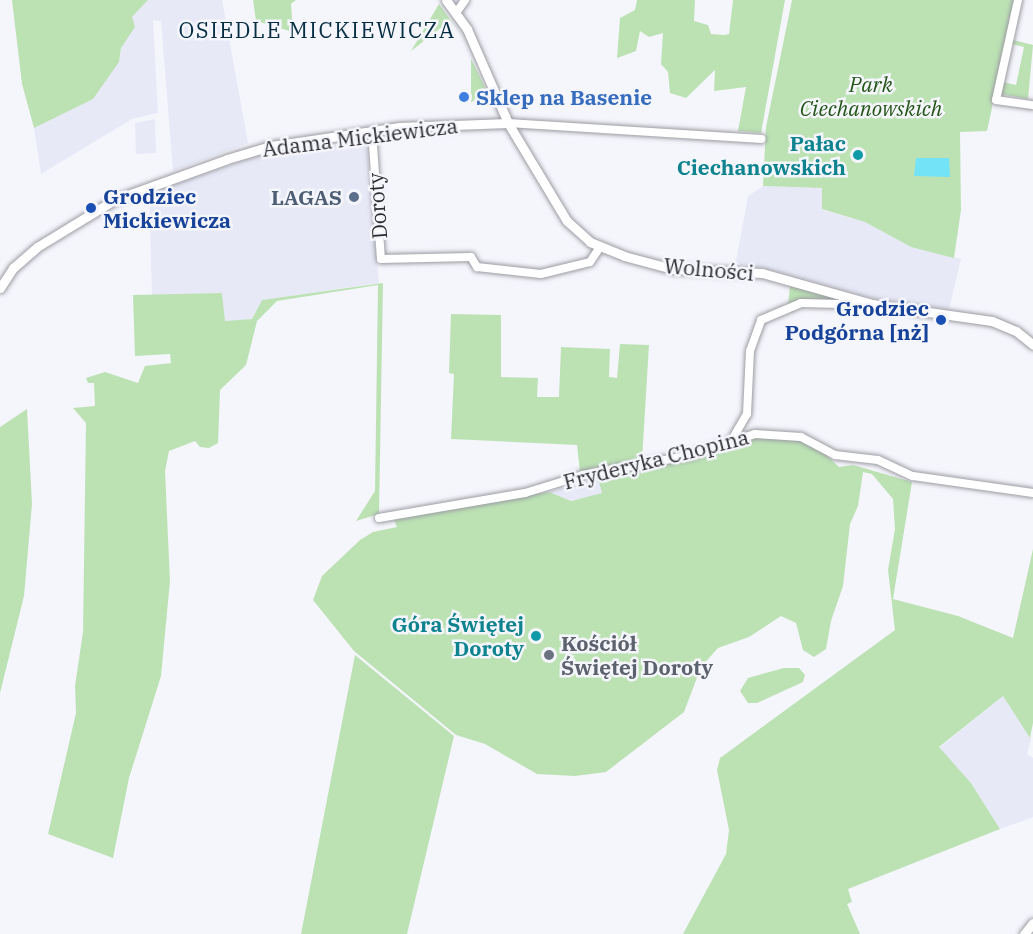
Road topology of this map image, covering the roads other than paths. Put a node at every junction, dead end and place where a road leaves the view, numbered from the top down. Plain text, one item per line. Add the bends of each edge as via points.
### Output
1 (446, 0) edge
2 (465, 0) edge
3 (1018, 0) edge
4 (456, 13) junction
5 (1033, 105) edge
6 (508, 123) junction
7 (372, 131) junction
8 (761, 139) dead end
9 (600, 247) junction
10 (0, 288) edge
11 (845, 297) junction
12 (1033, 345) edge
13 (733, 438) junction
14 (1033, 493) edge
15 (379, 518) dead end
16 (1033, 923) edge
17 (1024, 934) edge

1 - 4 street, Wolności
2 - 4 street
3 - 5 street via 996,100
4 - 6 street, Wolności via 481,56
6 - 7 street, Adama Mickiewicza via 438,123
6 - 8 street, Adama Mickiewicza
6 - 9 street, Wolności via 567,221 581,236
7 - 9 street, Doroty via 381,260 471,257 477,267 541,274 590,262
7 - 10 street, Adama Mickiewicza via 271,146 123,195 37,247 14,268
9 - 11 street, Wolności via 652,264 690,271 762,273
11 - 12 street, Wolności via 887,307 992,321 1016,331
11 - 13 street via 841,303 801,303 761,320 750,351 747,414
13 - 14 street, Fryderyka Chopina via 783,434 801,437 850,459 878,460 913,476
13 - 15 street, Fryderyka Chopina via 692,454 583,475 525,493
16 - 17 street

